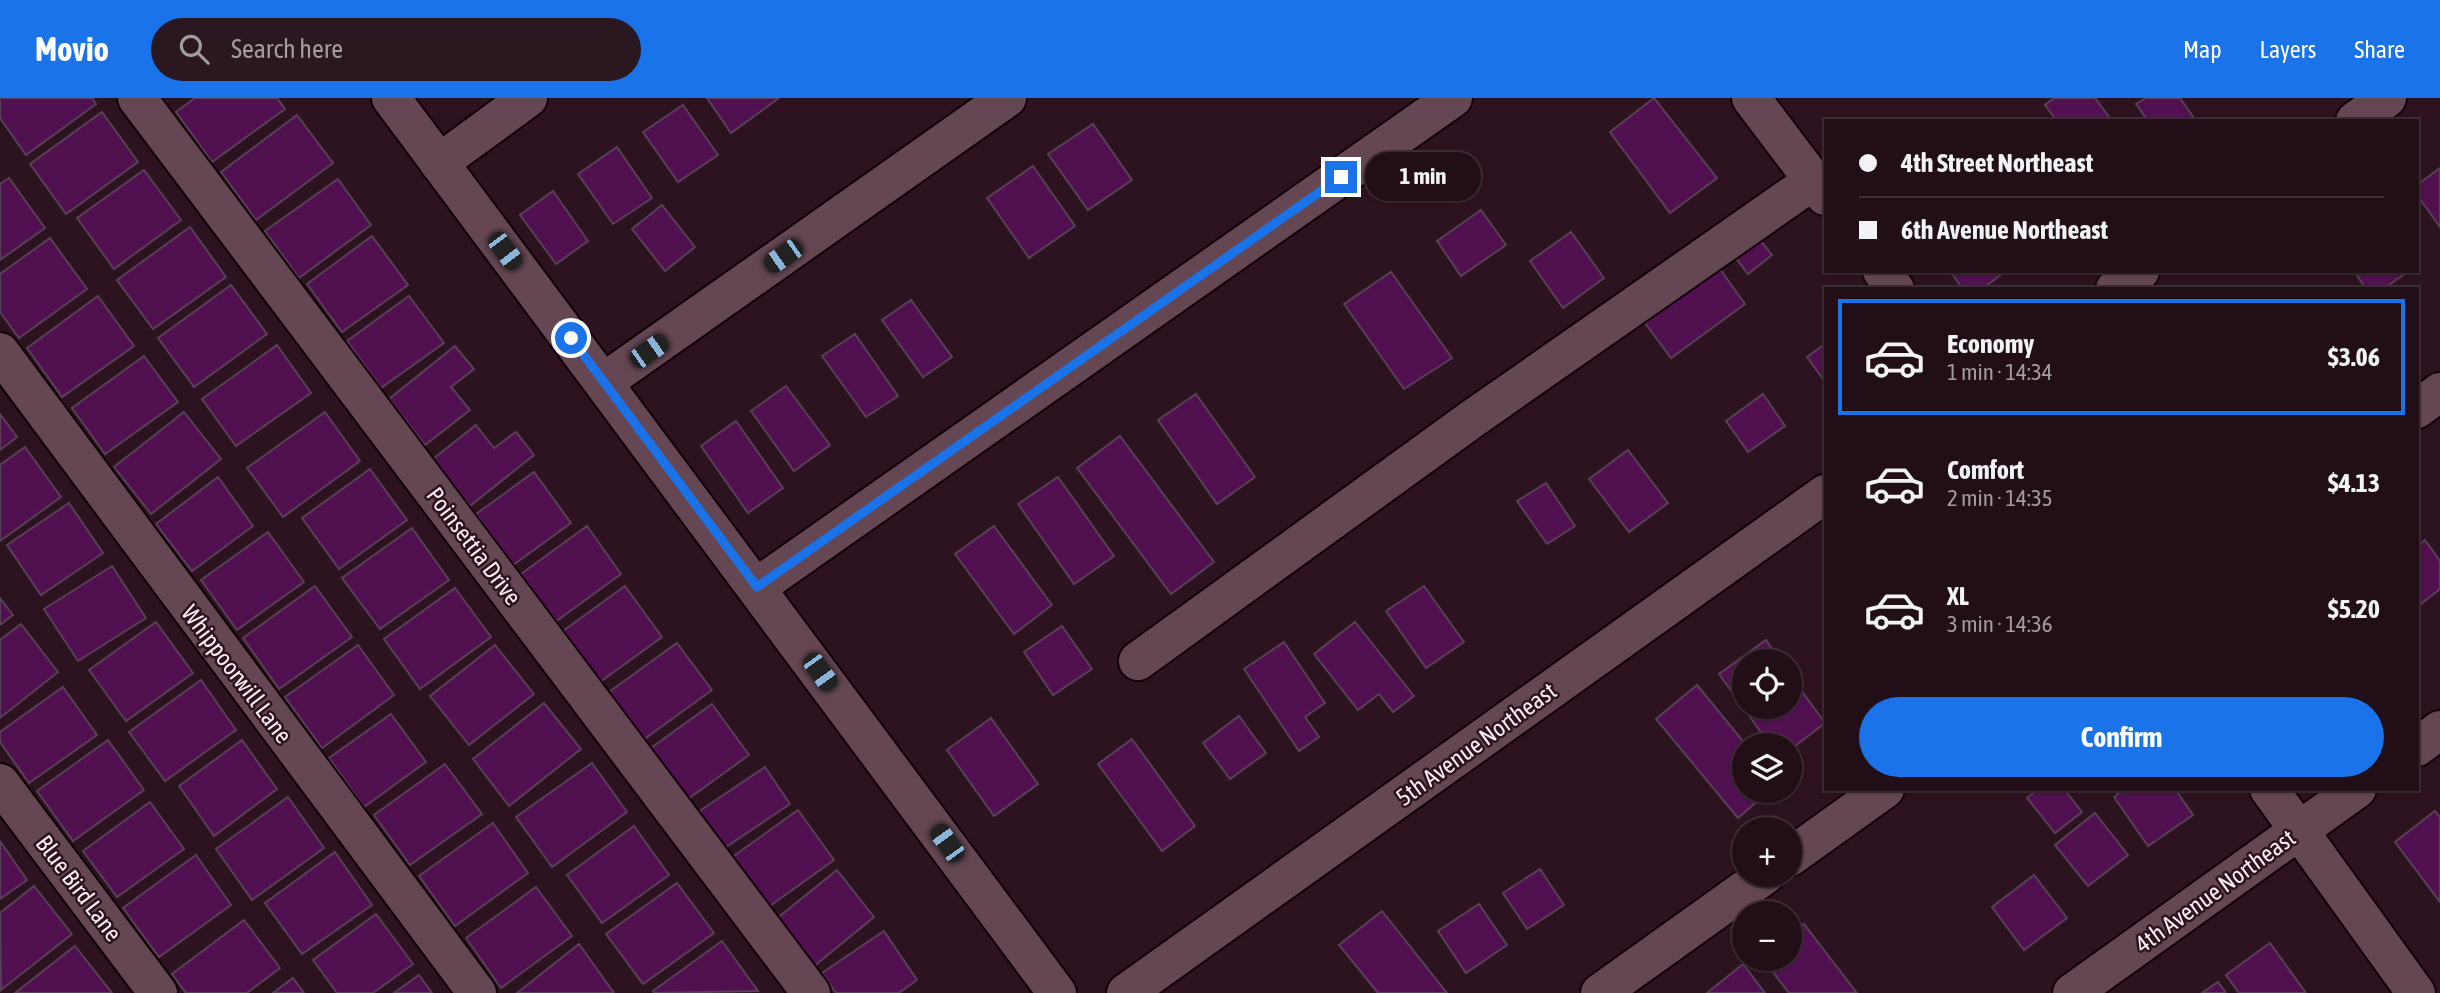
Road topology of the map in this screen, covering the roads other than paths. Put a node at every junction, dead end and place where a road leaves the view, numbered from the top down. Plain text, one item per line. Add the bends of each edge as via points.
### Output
1 (137, 98) edge
2 (391, 98) edge
3 (528, 98) edge
4 (1007, 98) edge
5 (1454, 98) edge
6 (1751, 98) edge
7 (2387, 98) edge
8 (2358, 119) edge
9 (439, 163) junction
10 (1819, 188) edge
11 (2137, 273) edge
12 (2118, 287) edge
13 (0, 352) edge
14 (604, 382) junction
15 (2440, 392) edge
16 (2419, 408) edge
17 (1824, 495) edge
18 (757, 587) junction
19 (1138, 661) dead end
20 (2440, 730) edge
21 (2419, 746) edge
22 (0, 783) edge
23 (1882, 791) edge
24 (2271, 791) edge
25 (2354, 791) edge
26 (2300, 830) junction
27 (1802, 848) edge
28 (1748, 887) edge
29 (158, 993) edge
30 (477, 993) edge
31 (811, 993) edge
32 (1057, 993) edge
33 (1126, 993) edge
34 (1600, 993) edge
35 (2072, 993) edge
36 (2416, 993) edge

1 - 31 street, Poinsettia Drive
2 - 9 street
3 - 9 street
4 - 14 street
5 - 18 street
6 - 10 street
7 - 8 street
9 - 14 street
10 - 19 street via 1472,419
11 - 12 street
13 - 30 street, Whippoorwill Lane
14 - 18 street
15 - 16 street
17 - 33 street, 5th Avenue Northeast
18 - 32 street
20 - 21 street
22 - 29 street, Blue Bird Lane
23 - 27 street
24 - 26 street
25 - 26 street, 4th Avenue Northeast
26 - 35 street, 4th Avenue Northeast
26 - 36 street
28 - 34 street

